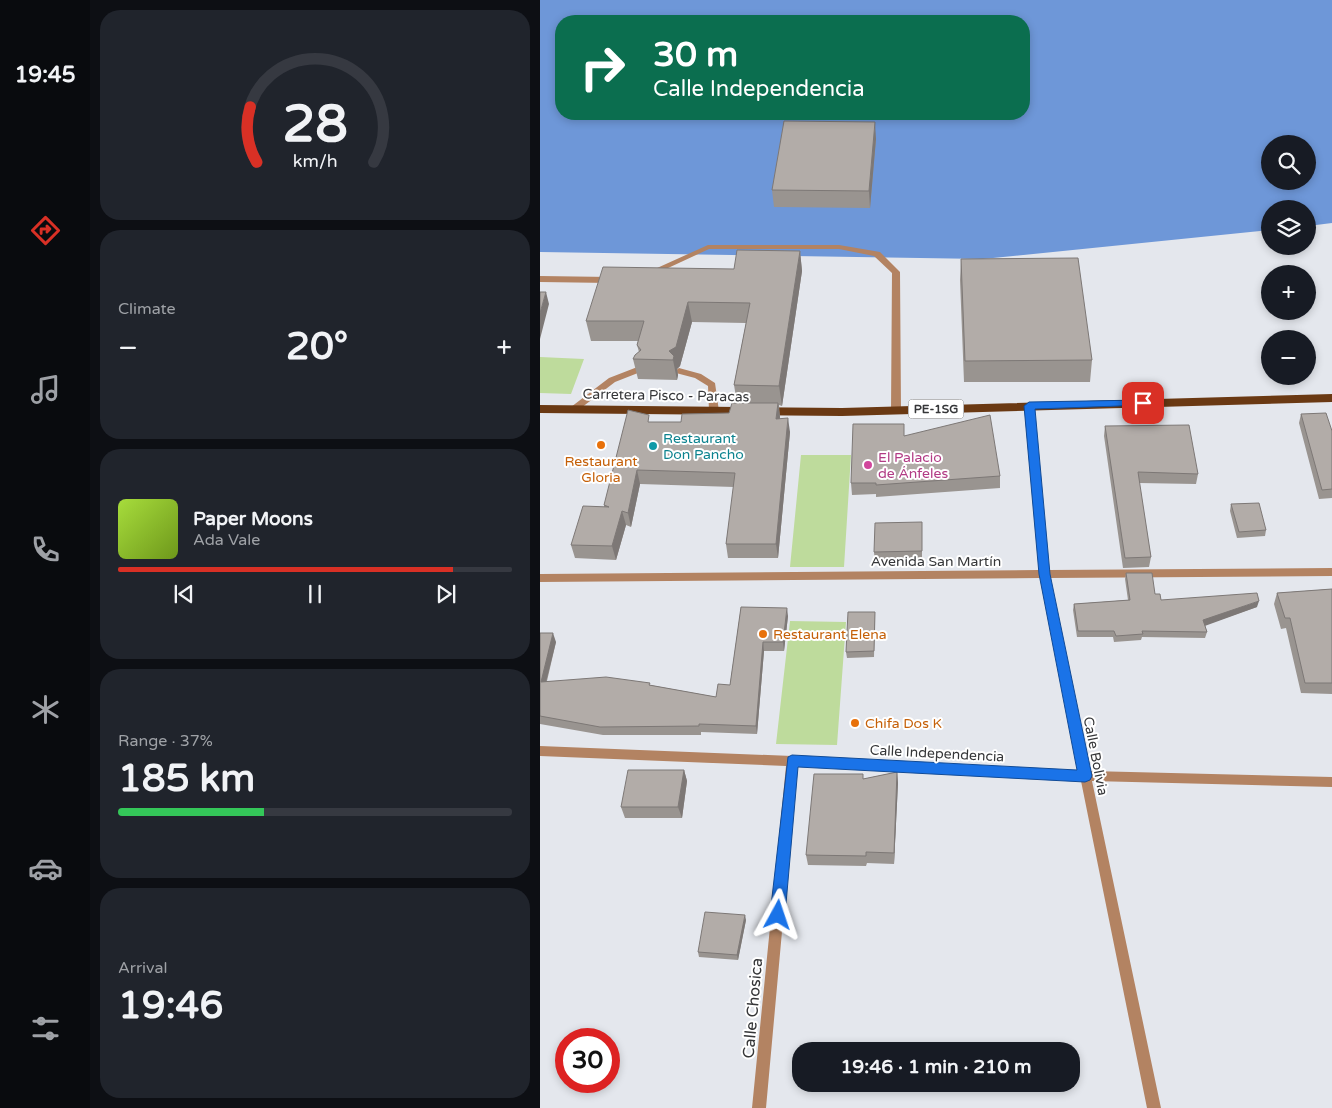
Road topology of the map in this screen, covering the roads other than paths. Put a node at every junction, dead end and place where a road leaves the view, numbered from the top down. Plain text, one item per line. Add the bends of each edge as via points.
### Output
1 (637, 276) edge
2 (540, 279) edge
3 (620, 279) edge
4 (640, 369) edge
5 (679, 371) dead end
6 (1332, 398) edge
7 (1029, 406) junction
8 (540, 409) edge
9 (574, 410) junction
10 (714, 411) junction
11 (896, 411) junction
12 (1332, 572) edge
13 (1044, 574) junction
14 (540, 578) edge
15 (540, 751) edge
16 (792, 761) junction
17 (1085, 776) junction
18 (1332, 782) edge
19 (759, 1108) edge
20 (1154, 1108) edge

1 - 11 street via 708,247 839,247 877,254 896,272
2 - 3 street
4 - 9 street via 612,380
5 - 10 street via 698,376 712,385
6 - 7 main road, Carretera Pisco - Paracas / PE-1SG
7 - 11 main road, Carretera Pisco - Paracas / PE-1SG
7 - 13 street, Calle Bolivia
8 - 9 main road, Carretera Pisco - Paracas / PE-1SG
9 - 10 main road, Carretera Pisco - Paracas / PE-1SG
10 - 11 main road, Carretera Pisco - Paracas / PE-1SG
12 - 13 street, Avenida San Martín
13 - 14 street, Avenida San Martín
13 - 17 street, Calle Bolivia
15 - 16 street, Calle Independencia
16 - 17 street, Calle Independencia
16 - 19 street, Calle Chosica
17 - 18 street, Calle Independencia
17 - 20 street, Calle Bolivia

